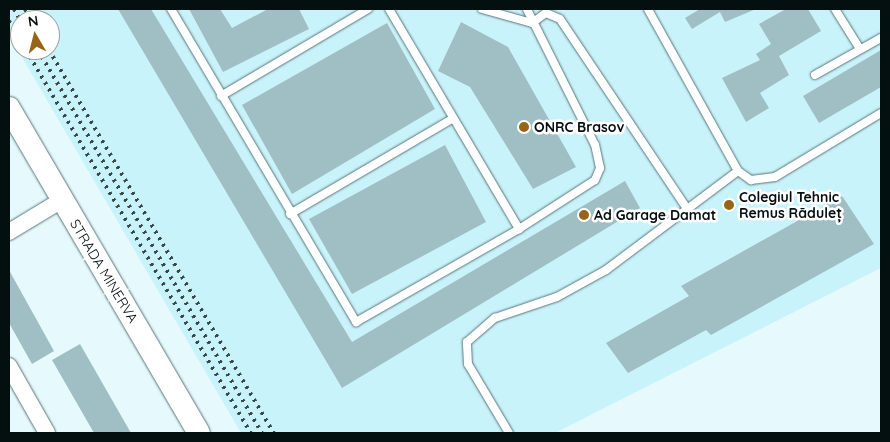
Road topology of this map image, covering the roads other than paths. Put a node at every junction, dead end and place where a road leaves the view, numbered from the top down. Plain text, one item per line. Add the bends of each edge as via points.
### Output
1 (171, 9) edge
2 (368, 9) edge
3 (389, 9) edge
4 (482, 9) edge
5 (527, 9) edge
6 (648, 9) edge
7 (835, 9) edge
8 (532, 23) junction
9 (881, 38) edge
10 (860, 50) junction
11 (815, 75) dead end
12 (221, 96) junction
13 (9, 108) edge
14 (881, 113) edge
15 (452, 119) junction
16 (738, 172) junction
17 (62, 200) junction
18 (687, 209) junction
19 (290, 214) junction
20 (519, 230) junction
21 (9, 232) edge
22 (9, 366) edge
23 (47, 433) edge
24 (200, 433) edge
25 (509, 433) edge

1 - 12 lane
2 - 12 lane
3 - 15 lane
4 - 8 lane
5 - 8 lane
6 - 16 lane
7 - 10 lane
8 - 18 lane via 546,13 560,20
8 - 20 lane via 595,145 600,168 595,180
9 - 10 lane
10 - 11 lane
12 - 19 lane
13 - 17 street, STRADA MINERVA
14 - 16 lane via 775,176 751,180
15 - 19 lane
15 - 20 lane
16 - 18 lane
17 - 21 street
17 - 24 street, STRADA MINERVA
18 - 25 lane via 606,270 557,297 495,318 467,342 468,364
19 - 20 lane via 356,322
22 - 23 street

